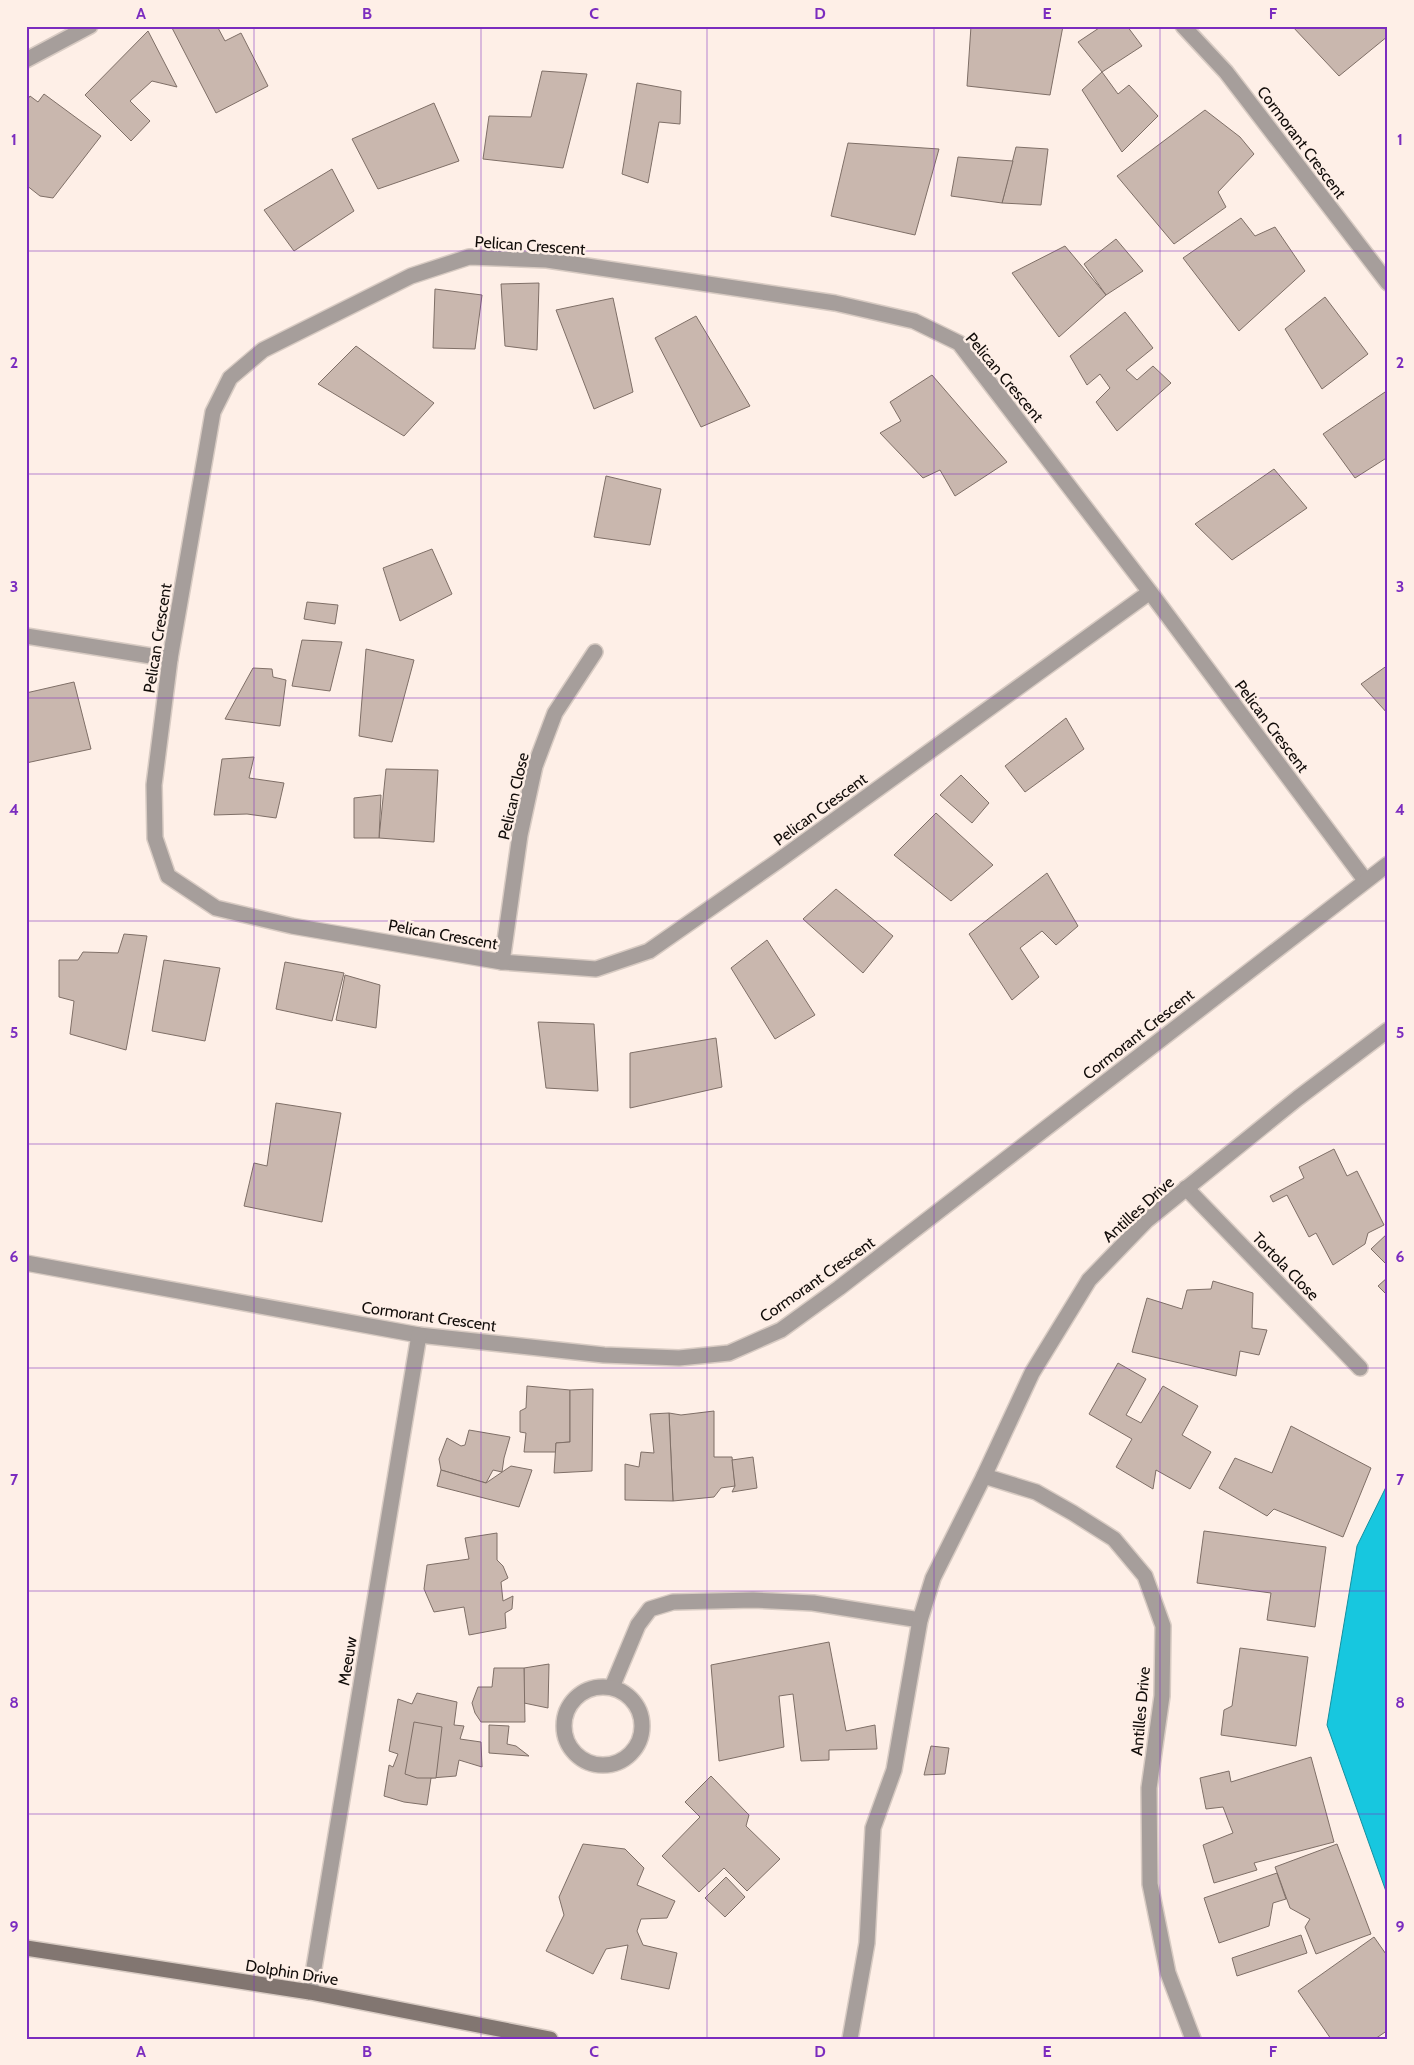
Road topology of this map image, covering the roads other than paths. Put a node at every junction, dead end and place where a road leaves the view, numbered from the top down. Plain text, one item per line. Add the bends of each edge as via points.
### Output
1 (90, 26) edge
2 (1183, 26) edge
3 (26, 60) edge
4 (1388, 283) edge
5 (1150, 592) junction
6 (26, 636) edge
7 (595, 652) dead end
8 (170, 659) junction
9 (1388, 864) edge
10 (1365, 880) junction
11 (502, 962) junction
12 (1388, 1030) edge
13 (1186, 1188) junction
14 (26, 1263) edge
15 (419, 1335) junction
16 (1360, 1368) dead end
17 (984, 1476) junction
18 (920, 1620) junction
19 (612, 1687) junction
20 (26, 1948) edge
21 (310, 1992) junction
22 (550, 2039) edge
23 (850, 2039) edge
24 (1193, 2039) edge

1 - 3 street
2 - 4 street, Cormorant Crescent via 1226,72
5 - 8 street, Pelican Crescent via 959,343 914,321 835,303 547,260 469,257 411,276 263,350 230,378 213,412
5 - 10 street, Pelican Crescent
5 - 11 street, Pelican Crescent via 649,952 596,969
6 - 8 street
7 - 11 street, Pelican Close via 556,713 535,766 520,835
8 - 11 street, Pelican Crescent via 154,786 155,838 168,876 216,908 292,926
9 - 10 street, Cormorant Crescent
10 - 15 street, Cormorant Crescent via 781,1330 729,1353 679,1358 604,1355
12 - 13 street, Antilles Drive
13 - 16 street, Tortola Close
13 - 17 street, Antilles Drive via 1146,1220 1089,1280 1032,1372
14 - 15 street, Cormorant Crescent
15 - 21 street, Meeuw
17 - 18 street, Antilles Drive via 933,1578
17 - 24 street, Antilles Drive via 1036,1492 1073,1513 1114,1539 1145,1576 1163,1626 1162,1696 1150,1788 1150,1884 1168,1973
18 - 19 street via 813,1603 753,1600 673,1602 650,1609 638,1625
18 - 23 street, Antilles Drive via 894,1770 873,1828 867,1943
19 - 19 street via 630,1697 641,1714 642,1735 632,1753 615,1764 594,1764 576,1754 565,1737 564,1717 574,1698 592,1687
20 - 21 street, Dolphin Drive
21 - 22 street, Dolphin Drive

